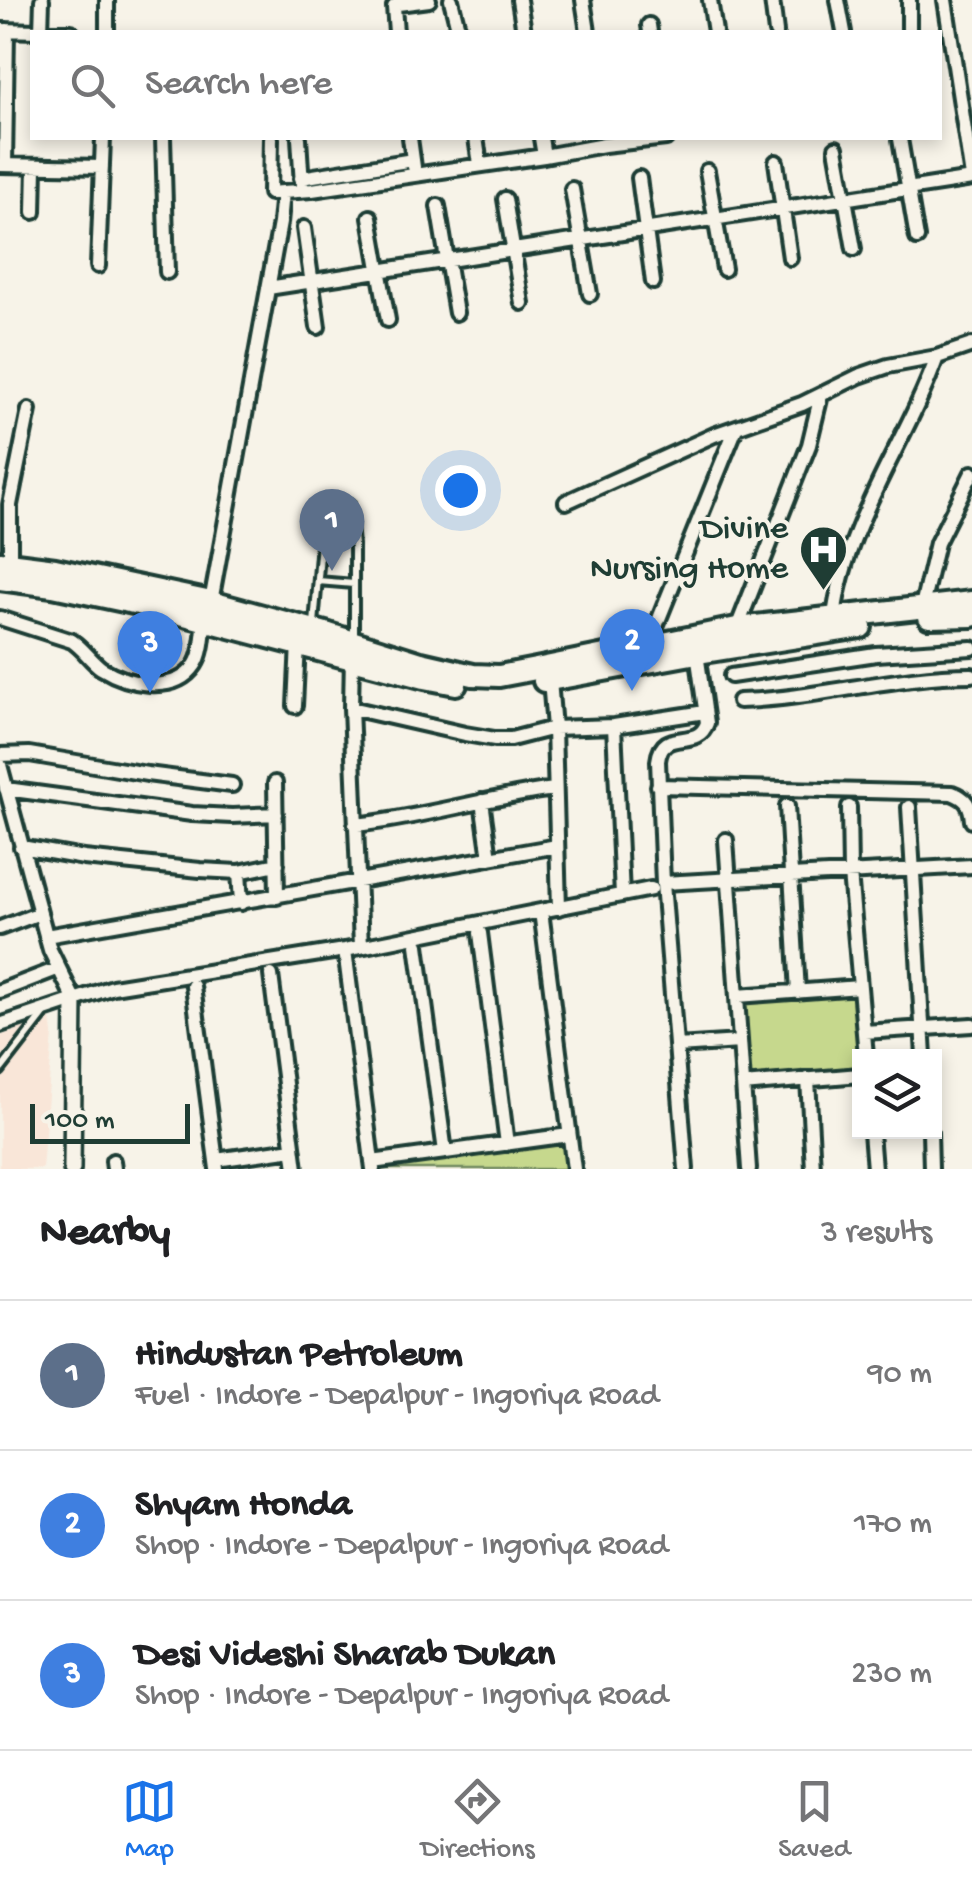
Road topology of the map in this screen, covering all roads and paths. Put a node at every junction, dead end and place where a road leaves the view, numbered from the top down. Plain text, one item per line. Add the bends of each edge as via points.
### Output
1 (42, 0) edge
2 (107, 0) edge
3 (429, 0) edge
4 (452, 0) edge
5 (519, 0) edge
6 (583, 0) edge
7 (710, 0) edge
8 (772, 0) edge
9 (838, 0) edge
10 (908, 0) edge
11 (945, 0) edge
12 (3, 30) edge
13 (41, 30) edge
14 (107, 30) edge
15 (396, 30) edge
16 (459, 30) edge
17 (524, 30) edge
18 (588, 30) edge
19 (715, 30) edge
20 (776, 30) edge
21 (844, 30) edge
22 (909, 30) edge
23 (30, 31) edge
24 (103, 140) edge
25 (164, 140) edge
26 (271, 140) edge
27 (299, 140) edge
28 (410, 140) edge
29 (476, 140) edge
30 (541, 140) edge
31 (900, 140) edge
32 (604, 141) edge
33 (836, 148) dead end
34 (544, 156) junction
35 (776, 162) dead end
36 (480, 164) junction
37 (3, 165) edge
38 (35, 166) junction
39 (414, 167) junction
40 (102, 168) junction
41 (706, 171) dead end
42 (639, 178) dead end
43 (972, 178) edge
44 (302, 185) junction
45 (908, 188) junction
46 (572, 189) dead end
47 (283, 192) junction
48 (845, 198) junction
49 (505, 200) dead end
50 (438, 206) dead end
51 (782, 208) junction
52 (34, 212) dead end
53 (370, 217) dead end
54 (715, 218) junction
55 (304, 228) dead end
56 (646, 229) junction
57 (916, 238) dead end
58 (581, 239) junction
59 (513, 249) junction
60 (854, 249) dead end
61 (790, 258) dead end
62 (447, 259) junction
63 (98, 266) dead end
64 (724, 269) dead end
65 (380, 270) junction
66 (167, 272) dead end
67 (312, 281) junction
68 (654, 282) dead end
69 (268, 288) junction
70 (590, 294) dead end
71 (522, 304) dead end
72 (456, 312) dead end
73 (388, 320) dead end
74 (318, 328) dead end
75 (972, 345) edge
76 (938, 356) junction
77 (822, 395) junction
78 (29, 410) dead end
79 (736, 428) junction
80 (972, 473) edge
81 (6, 491) edge
82 (566, 502) dead end
83 (3, 568) edge
84 (318, 581) junction
85 (354, 584) junction
86 (972, 602) edge
87 (922, 606) junction
88 (208, 611) junction
89 (972, 616) edge
90 (0, 618) edge
91 (834, 618) junction
92 (737, 628) junction
93 (306, 637) junction
94 (648, 646) junction
95 (972, 648) edge
96 (353, 649) junction
97 (697, 653) junction
98 (972, 675) edge
99 (731, 676) dead end
100 (550, 680) junction
101 (739, 701) dead end
102 (296, 706) dead end
103 (351, 708) junction
104 (705, 712) junction
105 (614, 726) junction
106 (554, 728) junction
107 (0, 754) edge
108 (0, 766) edge
109 (276, 783) dead end
110 (232, 786) dead end
111 (658, 786) junction
112 (6, 789) junction
113 (555, 789) junction
114 (482, 801) junction
115 (788, 806) dead end
116 (849, 807) dead end
117 (909, 808) dead end
118 (6, 813) edge
119 (276, 814) junction
120 (972, 820) edge
121 (355, 825) junction
122 (726, 840) dead end
123 (557, 846) junction
124 (21, 847) junction
125 (490, 858) junction
126 (277, 864) junction
127 (972, 866) edge
128 (914, 870) junction
129 (239, 872) junction
130 (850, 873) junction
131 (791, 876) junction
132 (728, 880) junction
133 (358, 882) junction
134 (657, 886) junction
135 (622, 895) junction
136 (277, 896) junction
137 (241, 903) junction
138 (559, 908) junction
139 (541, 911) junction
140 (40, 913) junction
141 (0, 928) edge
142 (480, 933) dead end
143 (46, 936) junction
144 (417, 945) dead end
145 (360, 946) junction
146 (344, 950) junction
147 (58, 969) junction
148 (270, 975) dead end
149 (193, 986) dead end
150 (860, 987) junction
151 (0, 992) edge
152 (798, 992) junction
153 (736, 996) junction
154 (74, 999) junction
155 (49, 1008) junction
156 (972, 1025) edge
157 (0, 1026) edge
158 (922, 1028) junction
159 (864, 1032) junction
160 (740, 1042) junction
161 (678, 1046) junction
162 (865, 1049) edge
163 (924, 1049) edge
164 (0, 1071) edge
165 (852, 1076) edge
166 (808, 1079) junction
167 (743, 1085) junction
168 (570, 1135) junction
169 (872, 1139) edge
170 (930, 1139) edge
171 (507, 1144) junction
172 (293, 1149) junction
173 (445, 1152) junction
174 (217, 1164) edge
175 (373, 1166) edge
176 (72, 1169) edge
177 (296, 1169) edge
178 (574, 1169) edge
179 (686, 1169) edge
180 (749, 1169) edge
181 (813, 1169) edge
182 (874, 1169) edge
183 (932, 1169) edge

1 - 13 street
2 - 14 street
3 - 15 street via 394,7
4 - 16 street
5 - 17 street
6 - 18 street
7 - 19 street
8 - 20 street
9 - 21 street
10 - 22 street
11 - 43 street
12 - 23 street
12 - 37 street
24 - 40 street
25 - 66 street
26 - 47 street via 270,193
27 - 44 street
28 - 39 street
29 - 36 street
30 - 34 street
31 - 45 street
32 - 34 street
33 - 48 street
34 - 36 street
35 - 51 street
36 - 39 street
37 - 38 street
38 - 40 street
38 - 52 street
39 - 44 street
40 - 63 street
41 - 54 street
42 - 56 street
43 - 45 street
44 - 47 street
45 - 48 street
45 - 57 street
46 - 58 street
47 - 69 street
48 - 51 street
48 - 60 street
49 - 59 street
50 - 62 street
51 - 54 street
51 - 61 street
53 - 65 street
54 - 56 street
54 - 64 street
55 - 67 street
56 - 58 street
56 - 68 street
58 - 59 street
58 - 70 street
59 - 62 street
59 - 71 street
62 - 65 street
62 - 72 street
65 - 67 street
65 - 73 street
67 - 69 street
67 - 74 street
69 - 88 street
75 - 76 street
76 - 77 street via 888,366
76 - 91 street via 862,521 837,589
77 - 79 street
77 - 92 street
78 - 81 street
79 - 82 street
79 - 94 street
80 - 87 street via 937,544
81 - 83 street
83 - 88 main road via 53,586
84 - 85 lane
84 - 85 lane via 324,508 340,502 352,510
84 - 93 lane
85 - 96 lane
86 - 87 main road
87 - 91 main road
88 - 90 street via 194,666 172,680 147,684 106,670 72,641
88 - 93 main road
89 - 97 main road via 920,617
91 - 92 main road
92 - 94 main road
93 - 96 main road
93 - 102 street
94 - 96 main road via 499,676
95 - 99 street via 876,654
96 - 100 main road via 425,678 472,688
96 - 103 street
97 - 100 main road
97 - 104 street
98 - 101 street
100 - 106 street
103 - 106 street via 496,739
103 - 121 street
104 - 105 street
104 - 111 street via 702,734 659,750
105 - 106 street
105 - 135 street
106 - 113 street
107 - 110 street
108 - 112 street
109 - 119 street
111 - 120 street via 952,793 969,804
111 - 134 street
112 - 118 street
112 - 119 street via 192,814
113 - 114 street
113 - 123 street
114 - 121 street
114 - 125 street
115 - 131 street
116 - 130 street
117 - 128 street
118 - 124 street
119 - 126 street
121 - 133 street
122 - 132 street
123 - 125 street
123 - 138 street
124 - 129 street
124 - 140 street
125 - 133 street
126 - 129 street
126 - 136 street
127 - 128 street
128 - 130 street
128 - 158 street
129 - 137 street
130 - 131 street
130 - 150 street
131 - 132 street
131 - 152 street
132 - 134 street
132 - 153 street
133 - 136 street
133 - 145 street
134 - 135 street
134 - 161 street
135 - 138 street
136 - 137 street
137 - 143 street
138 - 139 street
139 - 145 street
139 - 168 street
140 - 141 street
140 - 143 street
142 - 171 street
143 - 147 street
144 - 173 street
145 - 146 street
146 - 154 street via 148,980
146 - 175 street
147 - 151 street
147 - 154 street
148 - 172 street
149 - 174 street
150 - 152 street
150 - 159 street
152 - 153 street
153 - 160 street
154 - 155 street
154 - 176 street
155 - 157 street
155 - 164 lane
156 - 158 street
158 - 159 street
158 - 163 street
159 - 162 street
160 - 161 street
160 - 167 street
161 - 179 street
165 - 166 street
166 - 167 street
166 - 181 street
167 - 180 street
168 - 171 street
168 - 178 street
169 - 182 street
170 - 183 street
171 - 173 street
172 - 174 street
172 - 177 street
173 - 175 street

